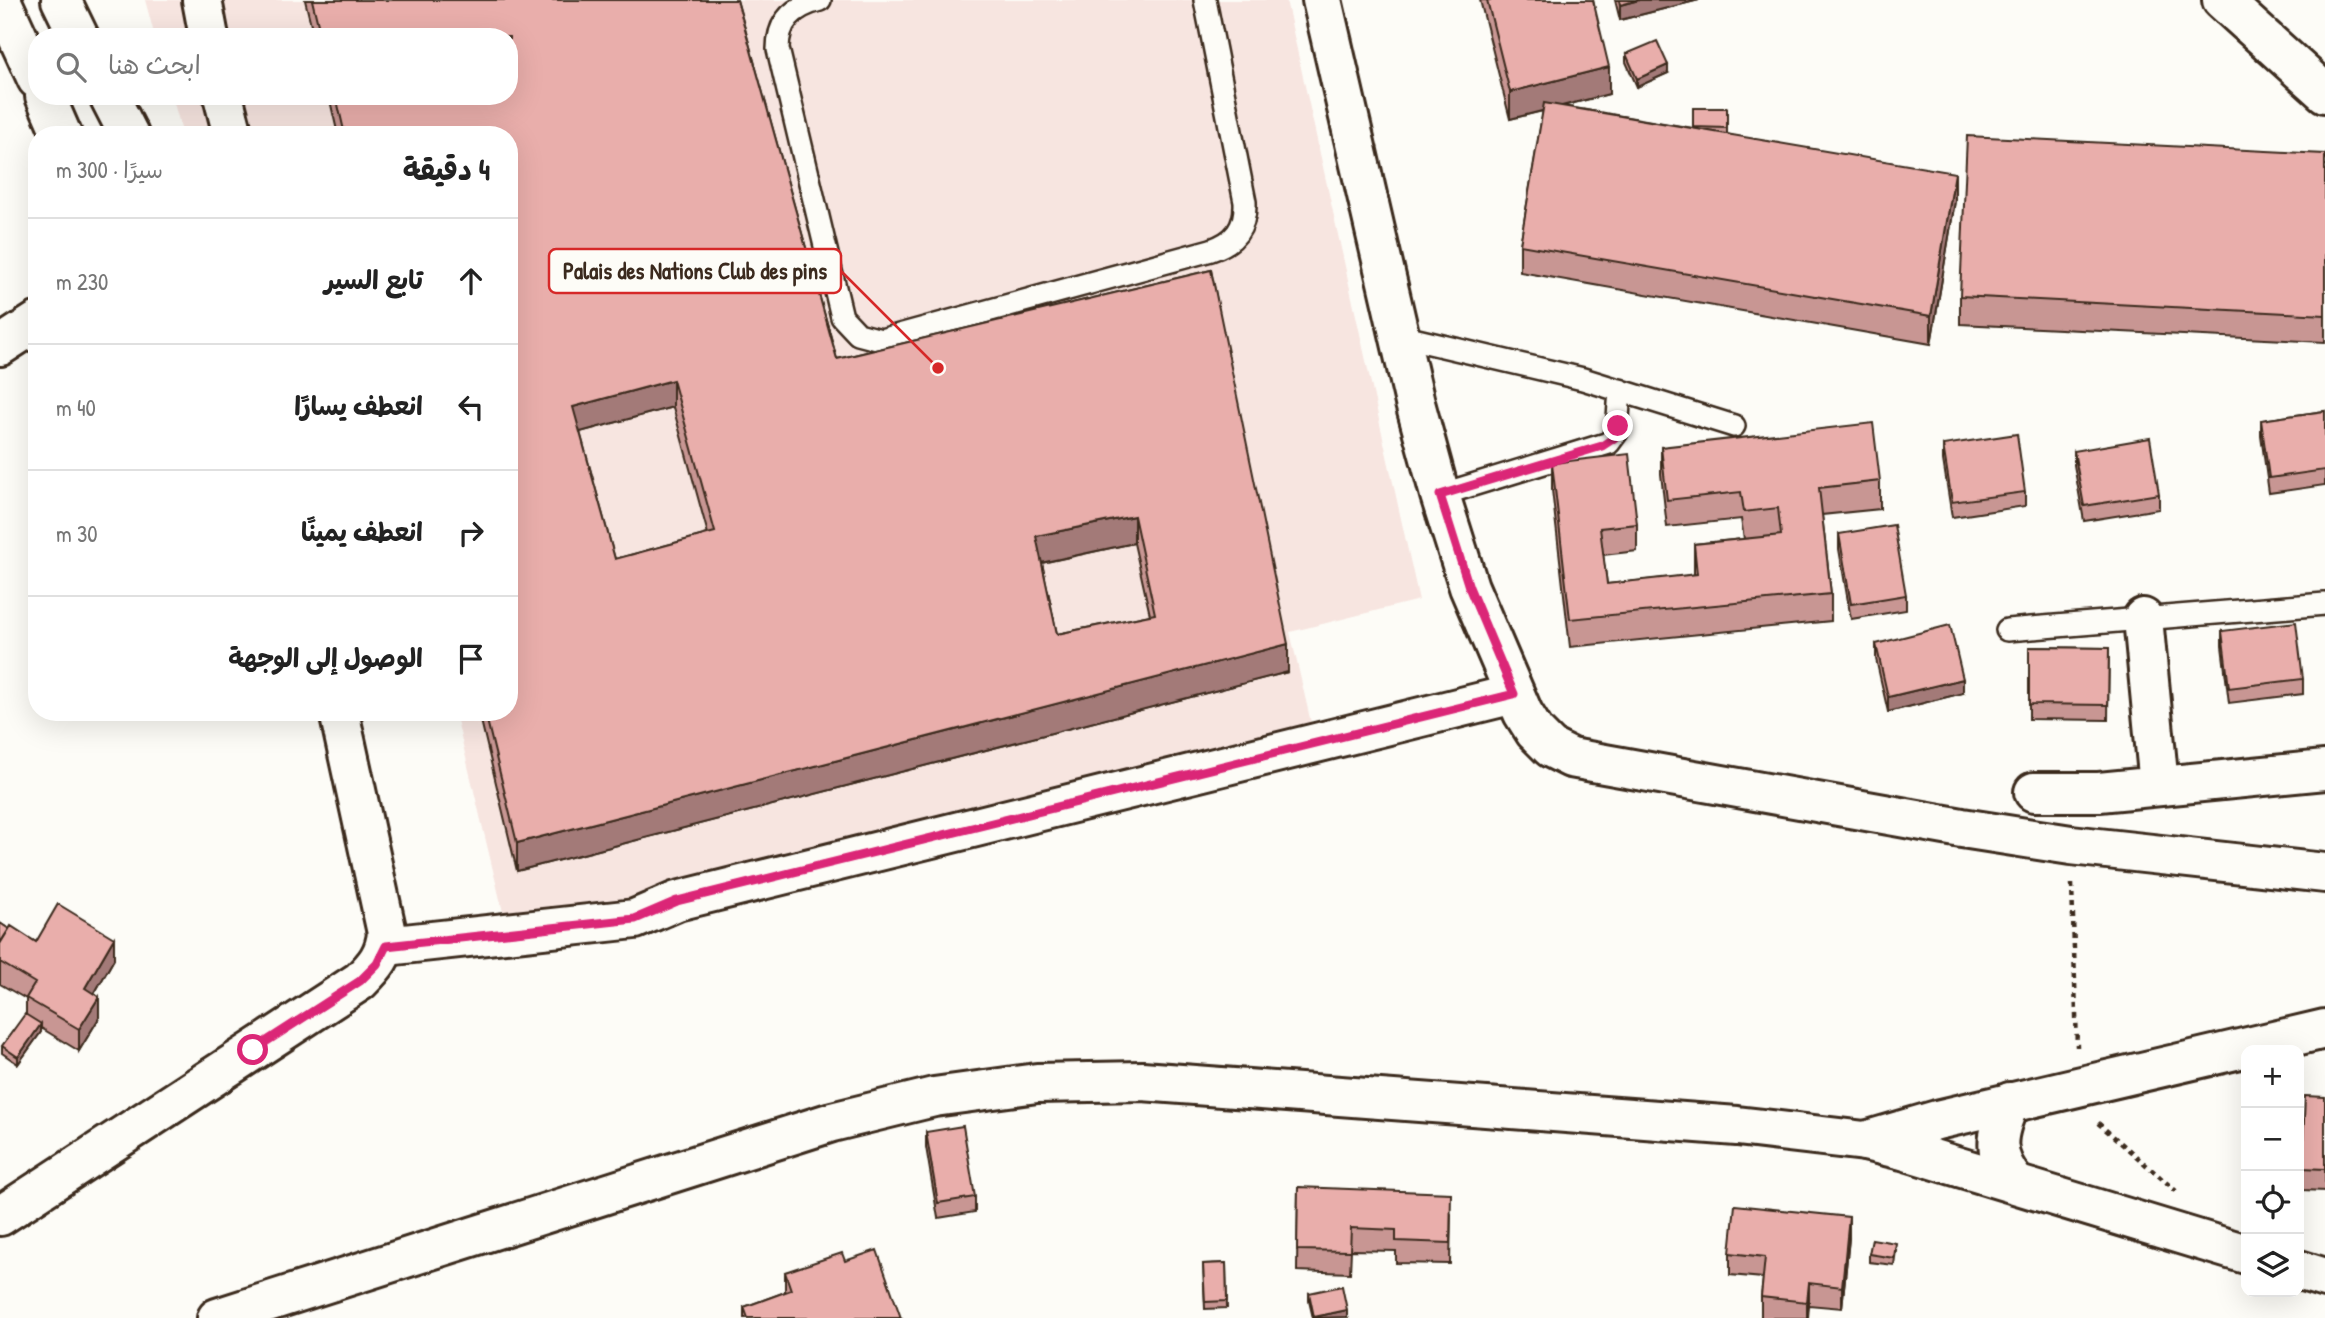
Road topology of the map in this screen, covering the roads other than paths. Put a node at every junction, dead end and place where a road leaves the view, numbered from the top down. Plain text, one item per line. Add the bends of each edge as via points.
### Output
1 (1, 0) edge
2 (61, 0) edge
3 (202, 0) edge
4 (1205, 0) edge
5 (1322, 0) edge
6 (2222, 0) edge
7 (811, 1) edge
8 (75, 28) edge
9 (207, 28) edge
10 (28, 59) edge
11 (2325, 93) edge
12 (49, 105) edge
13 (114, 105) edge
14 (225, 105) edge
15 (58, 126) edge
16 (124, 126) edge
17 (231, 126) edge
18 (28, 328) edge
19 (1400, 336) junction
20 (0, 346) edge
21 (1620, 390) junction
22 (1734, 426) dead end
23 (1440, 495) junction
24 (2325, 604) edge
25 (2143, 618) junction
26 (2007, 629) dead end
27 (1514, 694) junction
28 (341, 721) edge
29 (2325, 770) edge
30 (2159, 786) junction
31 (2034, 792) dead end
32 (2325, 873) edge
33 (386, 946) junction
34 (2325, 1029) edge
35 (2010, 1102) junction
36 (1866, 1141) junction
37 (2016, 1184) junction
38 (0, 1216) edge
39 (2241, 1252) edge
40 (2304, 1272) edge
41 (2325, 1278) edge
42 (217, 1318) edge

1 - 10 street
2 - 8 street
3 - 9 street
4 - 7 lane via 1245,202 1246,216 1234,238 1211,250 880,340 858,334 842,317 778,50 787,16
5 - 19 street
6 - 11 street
12 - 15 street
13 - 16 street
14 - 17 street
18 - 20 street
19 - 21 lane
19 - 23 street
21 - 22 lane
21 - 23 lane via 1617,432 1609,443
23 - 27 street via 1469,587
24 - 25 lane
25 - 26 lane
25 - 30 street
27 - 32 street via 1535,732 1551,748 1571,758 2071,845
27 - 33 street via 677,901 635,919
28 - 33 street via 387,933
29 - 30 street
30 - 31 street
33 - 38 street via 377,964 360,981
34 - 35 street
35 - 36 street
35 - 37 street via 1998,1147 2004,1169
36 - 37 street
36 - 42 street via 1737,1126 1143,1081 1037,1083 934,1097 832,1122
37 - 39 street
40 - 41 street

